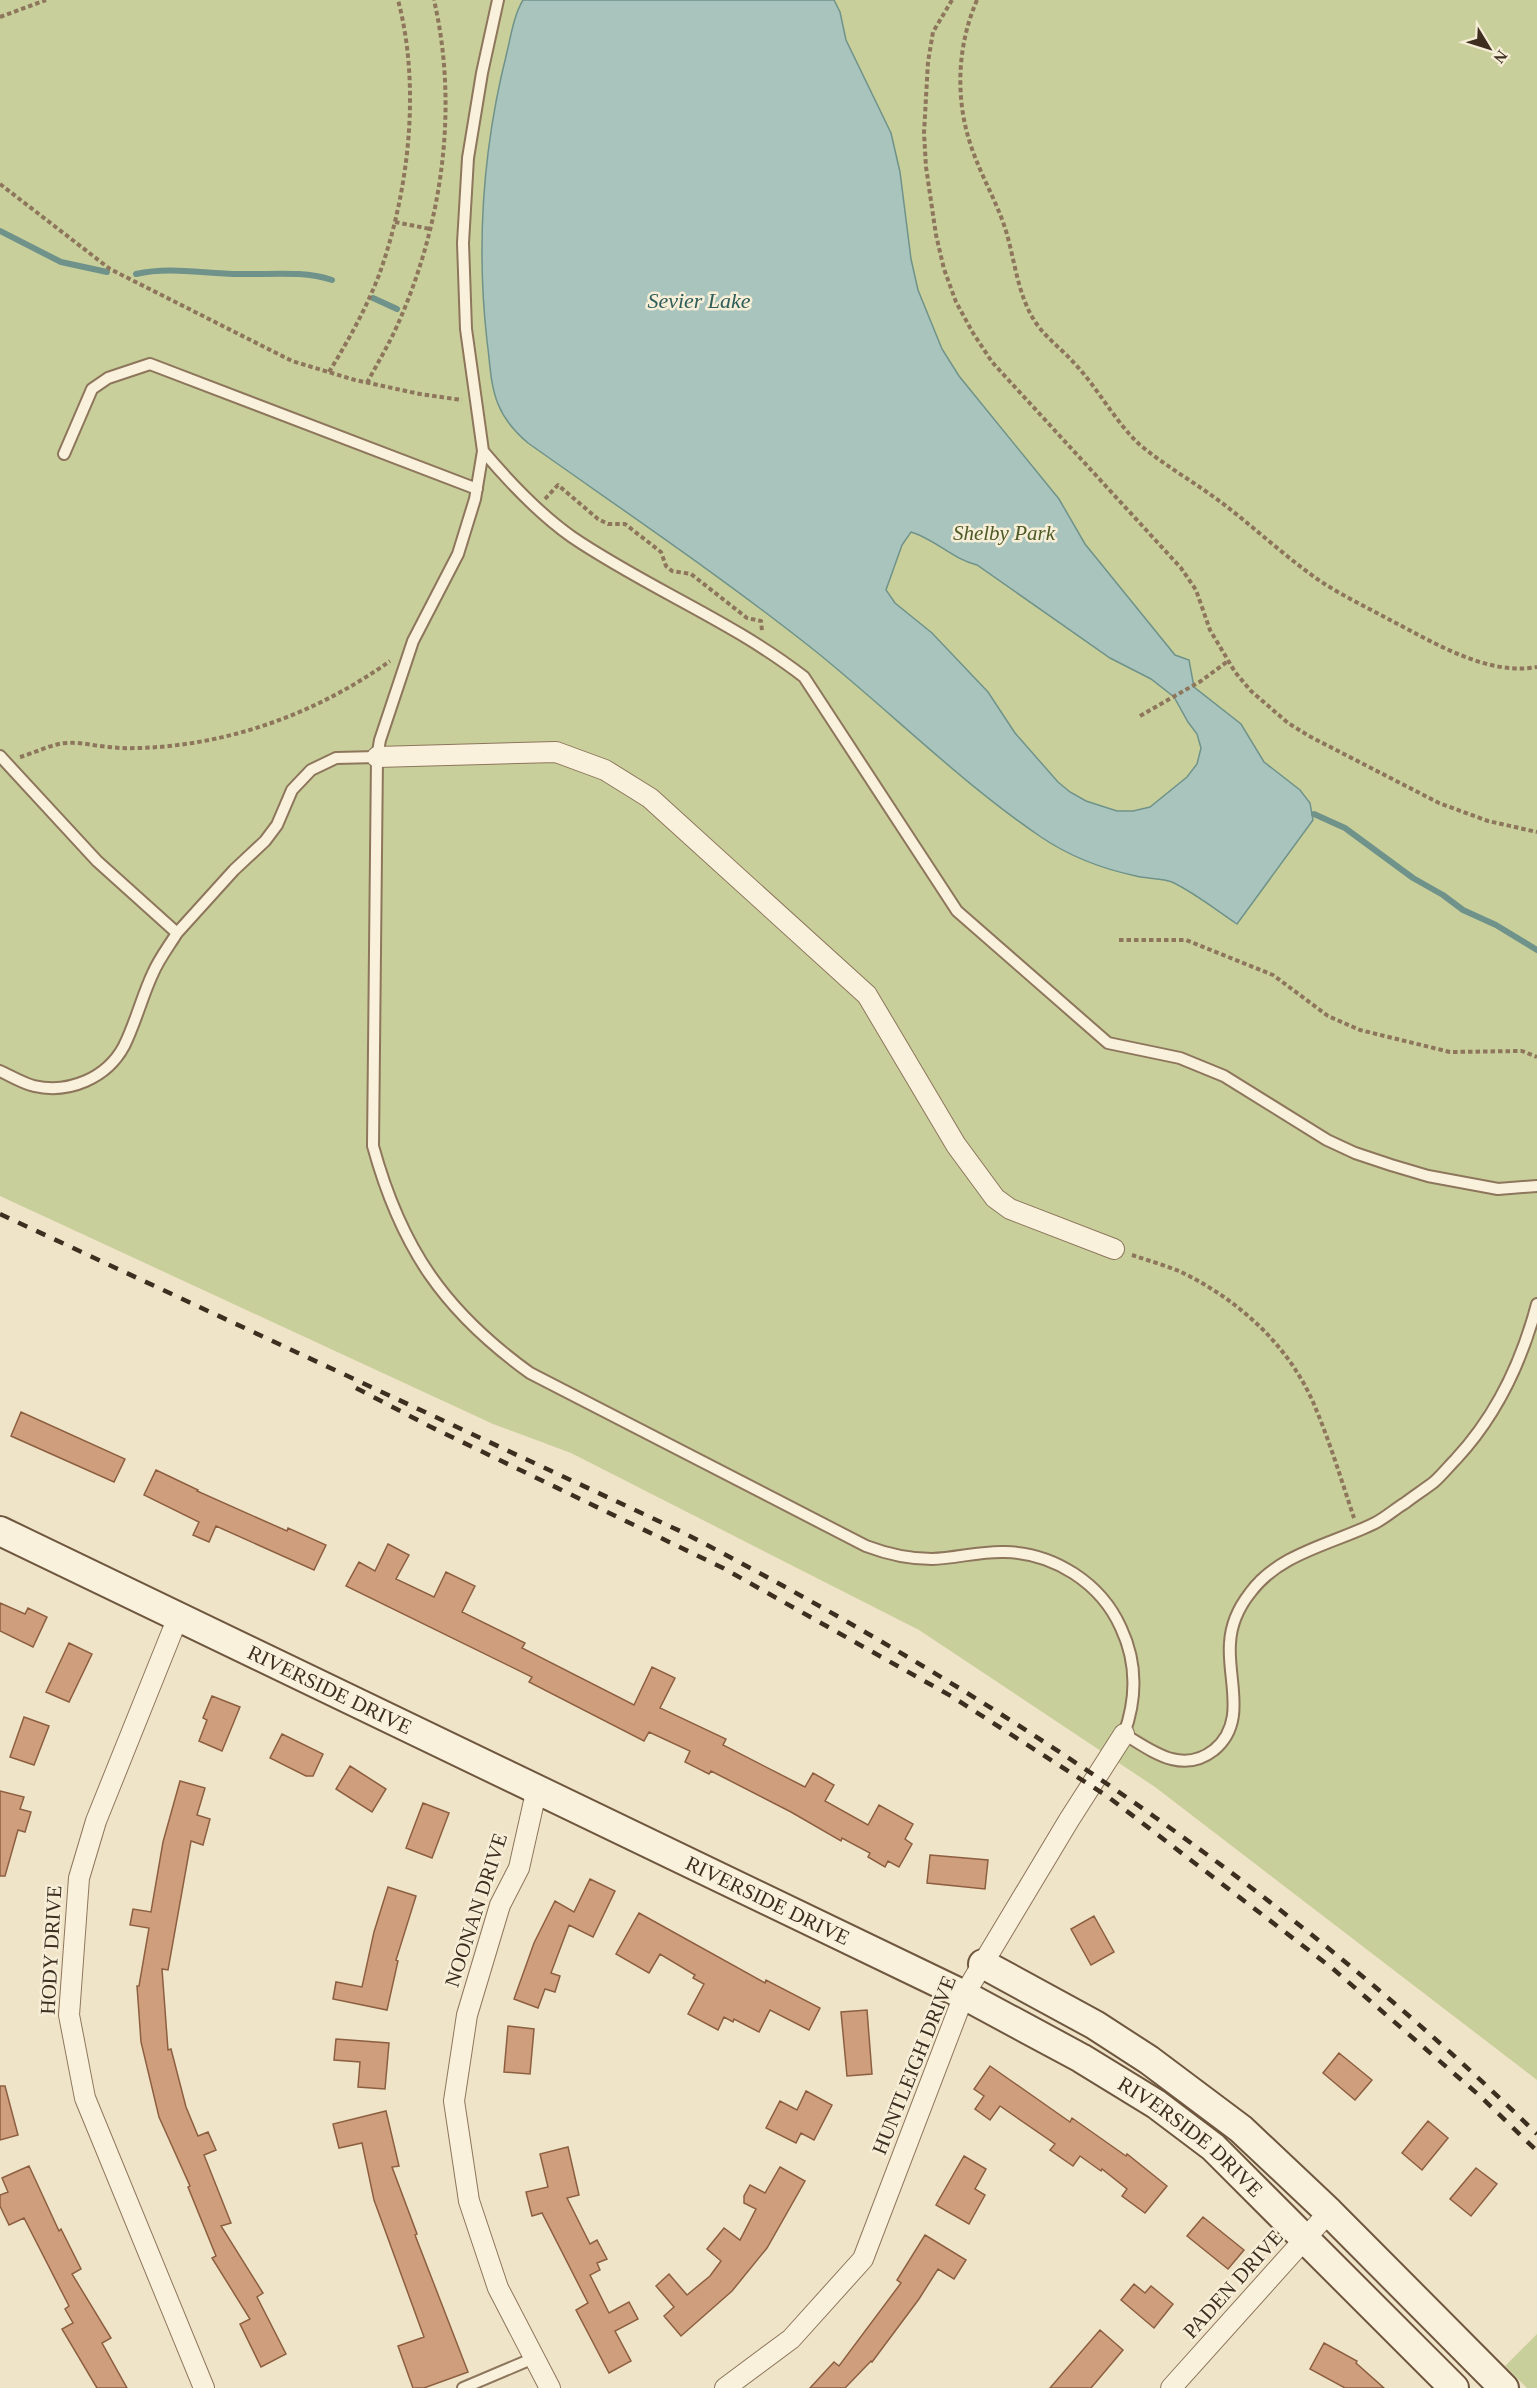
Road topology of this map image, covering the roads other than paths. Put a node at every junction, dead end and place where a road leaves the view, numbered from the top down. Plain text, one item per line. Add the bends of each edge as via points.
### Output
1 (498, 0) edge
2 (483, 451) junction
3 (64, 454) dead end
4 (477, 489) junction
5 (377, 757) junction
6 (3, 759) edge
7 (177, 933) junction
8 (0, 1071) edge
9 (1537, 1186) edge
10 (1114, 1249) road end
11 (1537, 1304) edge
12 (0, 1531) edge
13 (178, 1617) junction
14 (1124, 1734) junction
15 (537, 1788) junction
16 (983, 1964) junction
17 (964, 1995) junction
18 (1329, 2212) junction
19 (1306, 2240) junction
20 (534, 2358) junction
21 (204, 2388) edge
22 (463, 2388) edge
23 (550, 2388) edge
24 (725, 2388) edge
25 (1171, 2388) edge
26 (1454, 2388) edge
27 (1504, 2388) edge

1 - 2 lane via 468,158 463,243 466,329
2 - 4 lane
2 - 9 lane via 509,482 570,536 770,651 804,677 957,911 1108,1043 1180,1058 1224,1076 1326,1140 1364,1156 1428,1176 1486,1188
3 - 4 lane via 92,389 108,378 150,364
4 - 5 lane via 458,554 413,641
5 - 7 lane via 336,758 311,770 292,790 266,841
5 - 10 street via 556,752 628,783 670,815 867,995 956,1145 995,1198 1010,1209
5 - 14 lane via 373,1146 399,1222 441,1291 467,1322 530,1373 866,1546 933,1559 988,1552 1020,1553 1051,1561 1079,1576 1112,1611 1131,1655 1134,1687
6 - 7 lane via 97,861
7 - 8 lane via 153,972 125,1045 101,1072 77,1085 50,1088 24,1083
11 - 14 lane via 1518,1362 1498,1404 1474,1440 1436,1481 1376,1522 1276,1567 1249,1594 1236,1617 1230,1643 1234,1715 1227,1734 1215,1749 1192,1761 1175,1761
12 - 13 street, RIVERSIDE DRIVE
13 - 15 street, RIVERSIDE DRIVE
13 - 21 street, HODY DRIVE via 96,1821 79,1878 69,2015 85,2098
14 - 16 street, HUNTLEIGH DRIVE
15 - 17 street, RIVERSIDE DRIVE
15 - 20 street, NOONAN DRIVE via 519,1868 500,1905 467,2015 454,2101 469,2201 498,2288
16 - 17 street, HUNTLEIGH DRIVE
16 - 18 street, RIVERSIDE DRIVE via 1095,2025 1149,2060 1240,2129
17 - 19 street, RIVERSIDE DRIVE via 1156,2104 1213,2147
17 - 24 street, HUNTLEIGH DRIVE via 863,2259 791,2339
18 - 19 street, PADEN DRIVE
18 - 27 street, RIVERSIDE DRIVE
19 - 25 street, PADEN DRIVE
19 - 26 street, RIVERSIDE DRIVE
20 - 22 lane
20 - 23 street, NOONAN DRIVE

